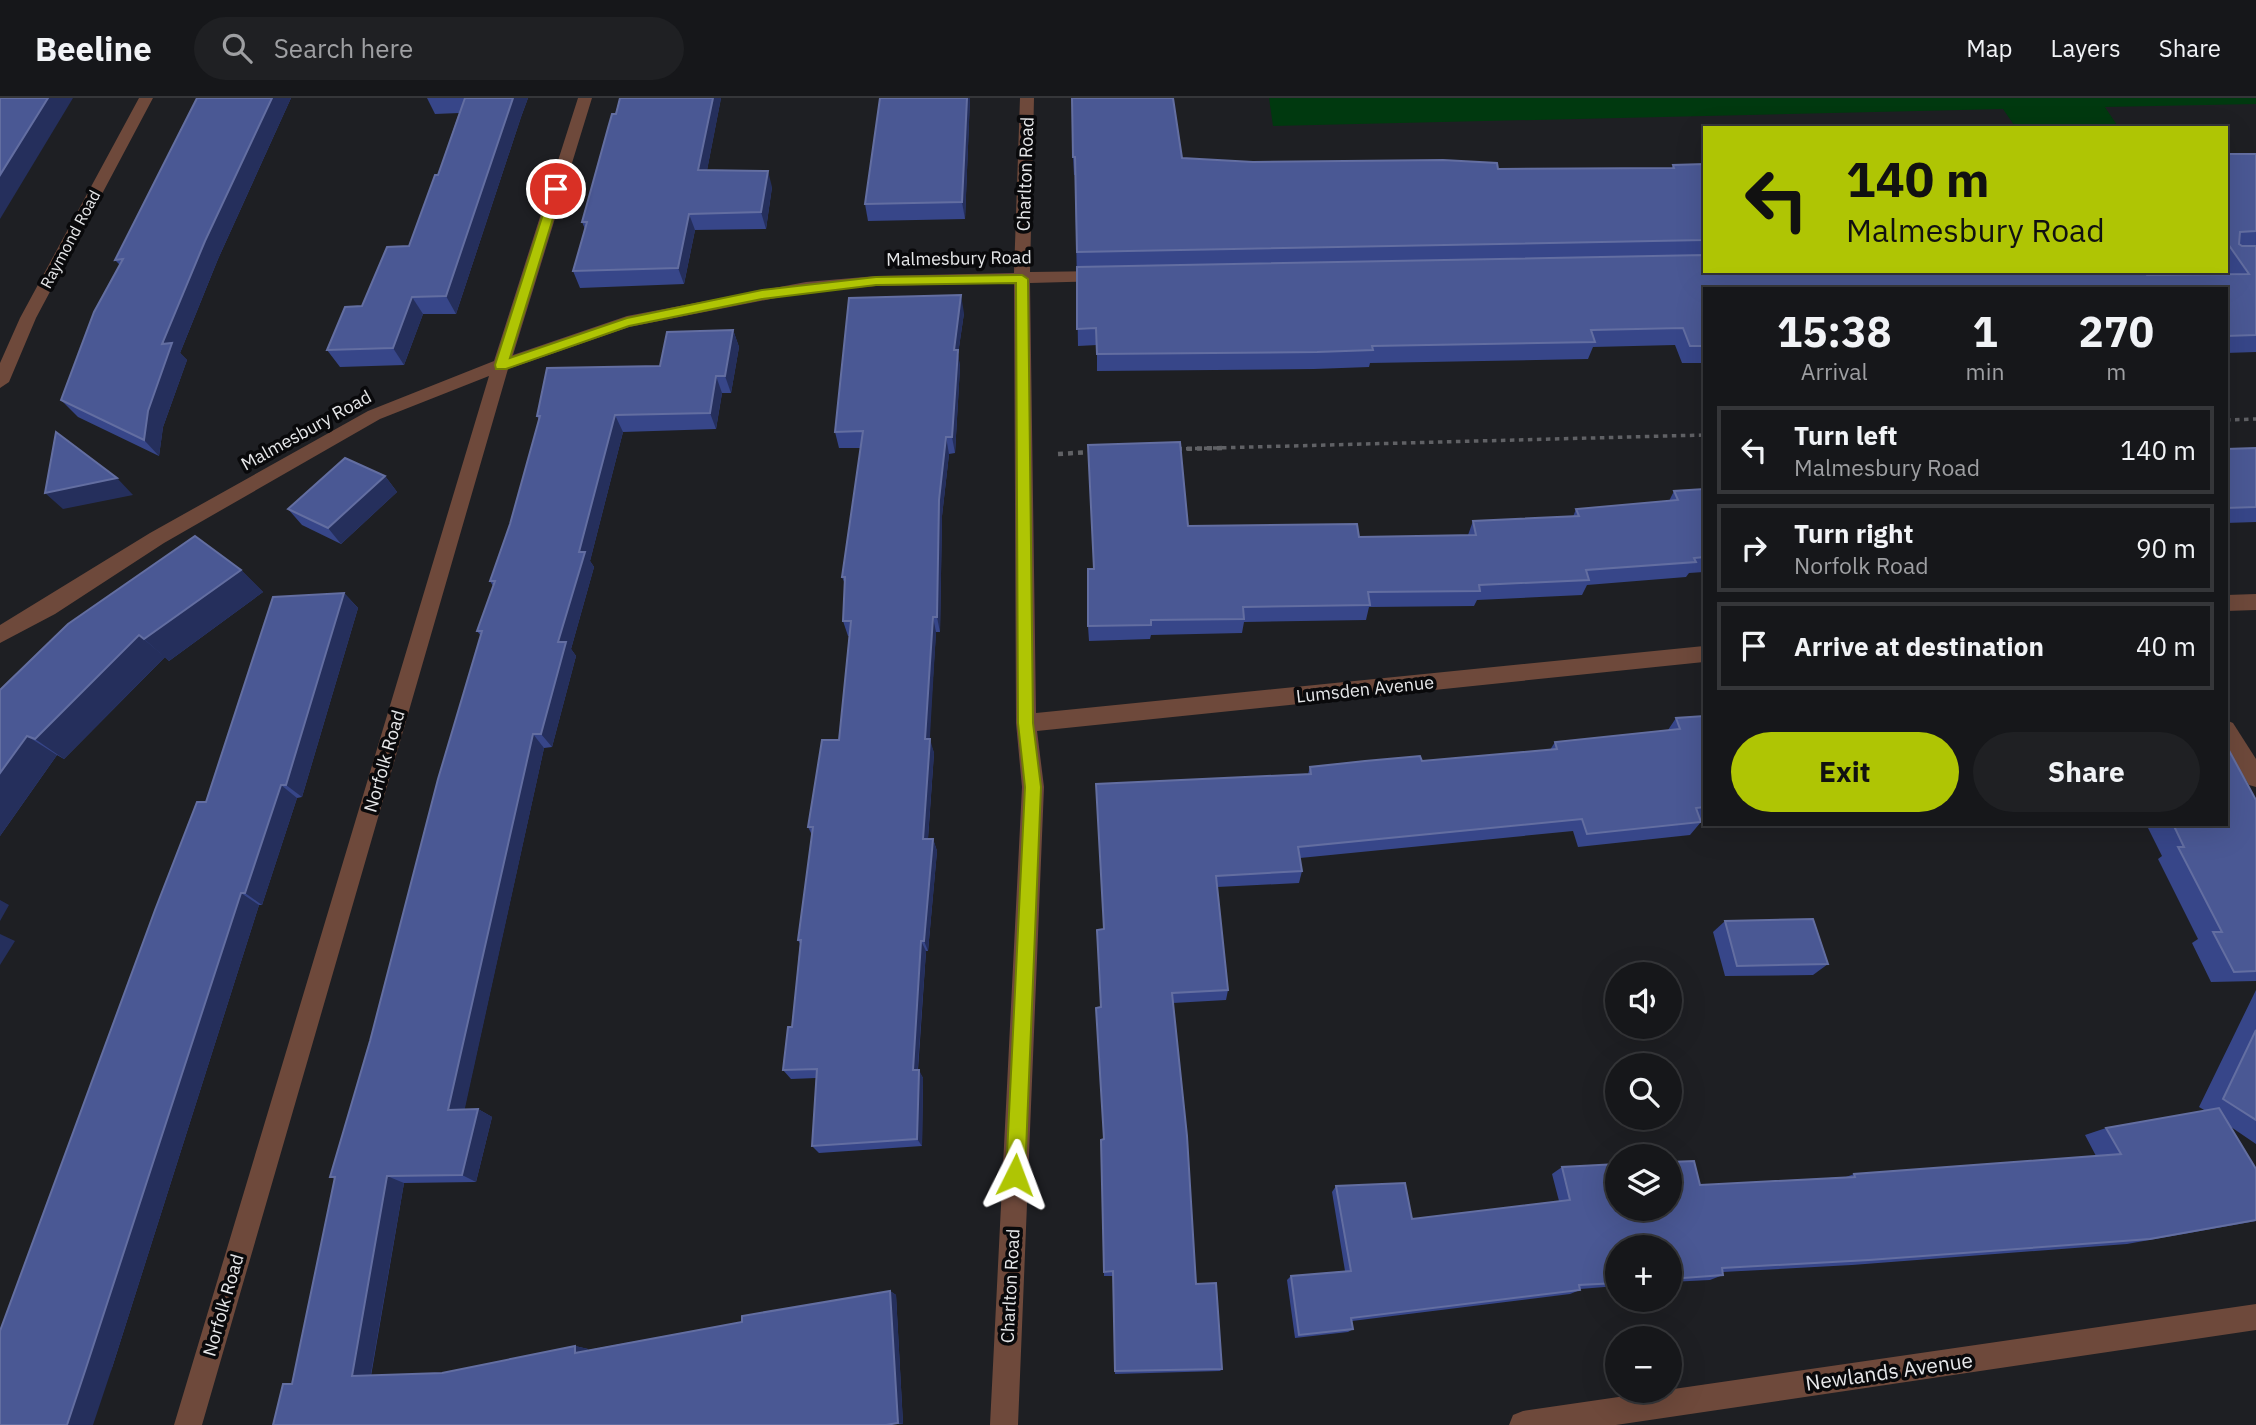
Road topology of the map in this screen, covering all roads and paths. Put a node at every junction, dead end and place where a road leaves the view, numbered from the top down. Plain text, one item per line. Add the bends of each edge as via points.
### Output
1 (146, 98) edge
2 (584, 98) edge
3 (1027, 98) edge
4 (1119, 276) edge
5 (1022, 279) junction
6 (501, 365) junction
7 (0, 382) edge
8 (2256, 419) edge
9 (2228, 420) edge
10 (1703, 435) edge
11 (1170, 450) edge
12 (1104, 452) edge
13 (1023, 455) junction
14 (2256, 602) edge
15 (2228, 603) edge
16 (0, 635) edge
17 (1703, 654) edge
18 (1026, 723) junction
19 (2228, 732) edge
20 (2256, 778) edge
21 (2256, 1317) edge
22 (188, 1425) edge
23 (1004, 1425) edge
24 (1523, 1425) edge

1 - 7 street, Raymond Road via 34,307
2 - 6 street, Norfolk Road
3 - 5 street, Charlton Road
4 - 5 street, Malmesbury Road
5 - 6 street, Malmesbury Road via 876,281 740,298 627,322
5 - 13 street, Charlton Road
6 - 16 street, Malmesbury Road via 374,415 157,538
6 - 22 street, Norfolk Road
8 - 9 path
10 - 11 path
12 - 13 path
13 - 18 street, Charlton Road
14 - 15 street
17 - 18 street, Lumsden Avenue
18 - 23 street, Charlton Road via 1033,787
19 - 20 street
21 - 24 street, Newlands Avenue

